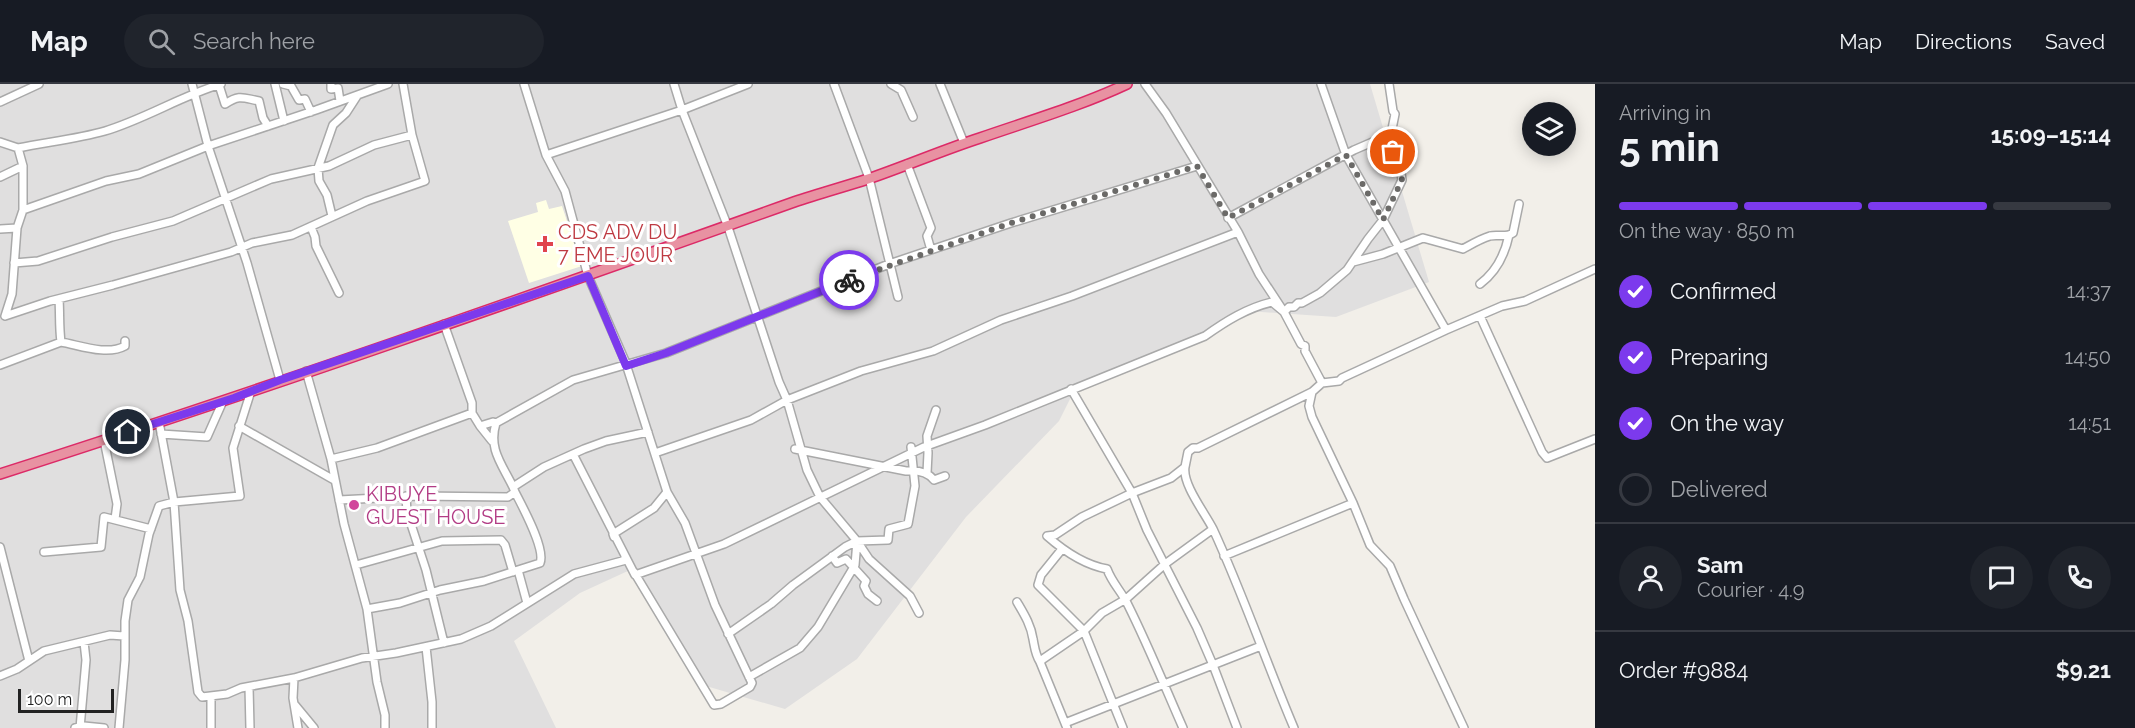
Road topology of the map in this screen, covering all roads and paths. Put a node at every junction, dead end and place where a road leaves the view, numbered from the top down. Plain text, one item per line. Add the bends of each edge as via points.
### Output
1 (39, 84) edge
2 (192, 84) edge
3 (220, 84) edge
4 (275, 84) edge
5 (283, 84) edge
6 (330, 84) edge
7 (388, 84) edge
8 (403, 84) edge
9 (524, 84) edge
10 (674, 84) edge
11 (748, 84) edge
12 (834, 84) edge
13 (891, 84) edge
14 (940, 84) edge
15 (1127, 84) edge
16 (1145, 84) edge
17 (1321, 84) edge
18 (1389, 84) edge
19 (194, 93) junction
20 (357, 96) junction
21 (340, 101) junction
22 (0, 102) edge
23 (682, 110) junction
24 (311, 112) junction
25 (913, 117) dead end
26 (284, 121) junction
27 (268, 126) junction
28 (1391, 134) junction
29 (412, 135) junction
30 (0, 142) edge
31 (964, 143) junction
32 (208, 146) junction
33 (18, 148) junction
34 (546, 155) junction
35 (1346, 155) junction
36 (907, 164) junction
37 (22, 166) junction
38 (1197, 166) junction
39 (318, 168) junction
40 (0, 177) edge
41 (869, 178) junction
42 (225, 200) junction
43 (1519, 204) dead end
44 (23, 210) junction
45 (332, 216) junction
46 (1228, 218) junction
47 (1383, 220) junction
48 (311, 226) junction
49 (728, 227) junction
50 (17, 228) junction
51 (0, 229) edge
52 (1238, 232) junction
53 (1509, 236) junction
54 (240, 248) junction
55 (1399, 248) junction
56 (931, 250) junction
57 (1353, 262) junction
58 (14, 263) junction
59 (889, 264) junction
60 (1595, 269) edge
61 (588, 276) junction
62 (1480, 284) dead end
63 (339, 293) dead end
64 (898, 297) dead end
65 (59, 300) junction
66 (1284, 312) junction
67 (757, 316) junction
68 (1480, 316) junction
69 (3, 319) edge
70 (444, 324) junction
71 (1446, 330) junction
72 (125, 341) dead end
73 (61, 342) junction
74 (0, 365) edge
75 (626, 366) junction
76 (306, 371) junction
77 (280, 380) junction
78 (1322, 383) junction
79 (1071, 389) junction
80 (251, 391) junction
81 (1312, 392) junction
82 (787, 400) junction
83 (223, 401) junction
84 (936, 411) dead end
85 (472, 413) junction
86 (159, 422) junction
87 (496, 423) junction
88 (239, 426) junction
89 (480, 426) junction
90 (648, 432) junction
91 (162, 434) junction
92 (1595, 439) edge
93 (104, 440) junction
94 (492, 441) junction
95 (927, 446) junction
96 (798, 449) junction
97 (911, 450) junction
98 (655, 453) junction
99 (573, 454) junction
100 (331, 459) junction
101 (884, 466) junction
102 (1185, 467) junction
103 (914, 470) junction
104 (927, 473) junction
105 (0, 474) edge
106 (945, 476) dead end
107 (334, 480) junction
108 (514, 489) junction
109 (668, 492) junction
110 (1132, 493) junction
111 (406, 496) junction
112 (820, 497) junction
113 (339, 500) junction
114 (174, 502) junction
115 (1353, 503) junction
116 (115, 519) junction
117 (151, 529) junction
118 (1213, 529) junction
119 (613, 534) junction
120 (857, 541) junction
121 (0, 547) edge
122 (418, 547) junction
123 (1062, 549) junction
124 (44, 552) dead end
125 (696, 552) junction
126 (1, 556) edge
127 (832, 556) junction
128 (1224, 556) junction
129 (626, 560) junction
130 (1165, 564) junction
131 (356, 565) junction
132 (854, 567) junction
133 (516, 571) junction
134 (635, 575) junction
135 (431, 593) junction
136 (1126, 599) junction
137 (877, 601) dead end
138 (1017, 602) dead end
139 (527, 603) junction
140 (367, 609) junction
141 (919, 613) dead end
142 (1084, 631) junction
143 (728, 634) junction
144 (124, 636) junction
145 (84, 642) junction
146 (444, 643) junction
147 (1261, 646) junction
148 (426, 647) junction
149 (374, 657) junction
150 (30, 661) junction
151 (1040, 663) junction
152 (1214, 665) junction
153 (0, 676) edge
154 (749, 677) junction
155 (294, 678) junction
156 (1164, 683) junction
157 (249, 687) junction
158 (211, 697) junction
159 (294, 703) junction
160 (1113, 703) junction
161 (1066, 725) edge
162 (78, 728) edge
163 (104, 728) edge
164 (119, 728) edge
165 (211, 728) edge
166 (250, 728) edge
167 (298, 728) edge
168 (314, 728) edge
169 (385, 728) edge
170 (432, 728) edge
171 (1123, 728) edge
172 (1183, 728) edge
173 (1237, 728) edge
174 (1294, 728) edge
175 (1464, 728) edge

1 - 22 street
2 - 19 street
3 - 19 street
3 - 27 street via 225,104 244,97 259,101
4 - 26 street
5 - 24 street via 291,86 299,99 305,99
6 - 21 street via 331,89 338,88
7 - 20 street
8 - 29 street
9 - 34 street
10 - 23 street
11 - 23 street
12 - 41 street
13 - 25 street via 901,90
14 - 31 street
15 - 31 highway
16 - 38 street
17 - 35 street
18 - 28 street via 1395,114
19 - 32 street
19 - 33 street via 105,131
20 - 21 street
20 - 39 street via 333,125
21 - 24 street
23 - 34 street
23 - 49 street
24 - 26 street
26 - 27 street
27 - 32 street
28 - 35 street
28 - 47 street via 1402,180
29 - 39 street
29 - 45 street via 425,181
30 - 33 street
31 - 36 highway
32 - 42 street
32 - 44 street via 139,174
33 - 37 street
34 - 61 street via 565,192
35 - 46 street
35 - 47 street
36 - 41 highway
36 - 56 street via 931,228 927,236
37 - 40 street
37 - 44 street
38 - 46 street
38 - 56 street
39 - 42 street via 271,179
39 - 45 street
41 - 49 highway
41 - 59 street
42 - 54 street
42 - 58 street via 173,221 39,261
43 - 53 street
44 - 50 street
45 - 48 street
46 - 52 street
47 - 55 street
47 - 57 street
48 - 54 street
48 - 63 street via 316,246
49 - 61 highway
49 - 67 street
50 - 51 street
50 - 58 street
52 - 66 street
52 - 82 street via 1001,320 933,351 861,371
53 - 55 street via 1491,236 1463,249 1423,238
53 - 62 street via 1498,266
54 - 65 street
54 - 77 street
55 - 57 street
55 - 71 street
56 - 59 street
57 - 66 street via 1320,293
58 - 69 street via 12,294
59 - 64 street
59 - 67 street
60 - 68 street via 1525,301
61 - 70 highway
61 - 75 street
65 - 69 street
65 - 73 street
66 - 78 street
66 - 79 street via 1272,302 1261,304 1205,336
67 - 75 street
67 - 82 street
68 - 71 street
68 - 92 street via 1547,458
70 - 76 highway
70 - 85 street
71 - 78 street via 1339,381
72 - 73 street via 120,349 107,350
73 - 74 street
75 - 87 street via 573,380
75 - 90 street
76 - 77 highway
76 - 100 street
77 - 80 highway
78 - 81 street
79 - 95 street
79 - 110 street
80 - 83 highway
80 - 88 street
81 - 102 street via 1193,448 1188,452
81 - 115 street via 1312,417
82 - 96 street
82 - 98 street via 751,420
83 - 86 highway
83 - 91 street via 207,437
84 - 95 street
85 - 89 street
85 - 100 street via 377,448
86 - 91 street
86 - 93 highway
87 - 89 street
87 - 94 street
88 - 107 street
88 - 114 street via 233,448 240,496
89 - 94 street
90 - 98 street
90 - 99 street via 606,441
91 - 114 street
93 - 105 highway
93 - 116 street via 117,504
94 - 108 street
95 - 97 street
95 - 104 street
96 - 101 street
96 - 112 street
97 - 101 street
97 - 103 street
98 - 109 street
99 - 108 street via 544,467
99 - 119 street
100 - 107 street
101 - 103 street
101 - 112 street
102 - 110 street via 1172,478
102 - 118 street via 1187,482
103 - 104 street
103 - 120 street via 908,524 889,529 888,540
104 - 106 street via 934,480
107 - 113 street
108 - 111 street via 511,496 504,497
108 - 133 street via 542,559
109 - 119 street via 654,508
109 - 125 street
110 - 123 street via 1047,536
110 - 130 street
111 - 113 street
111 - 122 street
112 - 120 street
112 - 125 street via 724,544
113 - 131 street
114 - 117 street via 159,506
114 - 158 street via 180,590 198,692 202,697
115 - 128 street
115 - 175 street via 1370,545 1390,566
116 - 117 street
116 - 124 street via 104,517 101,547
117 - 144 street via 140,577 130,595
118 - 128 street
118 - 130 street
119 - 129 street
119 - 134 street
120 - 127 street
120 - 132 street
120 - 141 street via 869,559 910,596
121 - 126 street
122 - 131 street
122 - 133 street via 442,541 501,540
122 - 135 street
123 - 136 street via 1095,567 1107,569
123 - 142 street via 1041,575 1038,585
125 - 134 street
125 - 143 street
126 - 150 street
127 - 132 street via 837,563 846,559
127 - 143 street
128 - 147 street
129 - 134 street
129 - 139 street via 574,574
130 - 136 street
130 - 152 street
131 - 140 street
132 - 137 street via 866,581 868,594
132 - 154 street via 818,627 800,648
133 - 135 street
133 - 139 street
134 - 154 street via 714,705 750,687
135 - 140 street
135 - 146 street
136 - 142 street via 1102,613
136 - 156 street
138 - 151 street via 1026,616
139 - 146 street via 476,634
140 - 149 street
142 - 151 street
142 - 160 street
143 - 154 street
144 - 145 street via 110,635
144 - 164 street
145 - 150 street via 44,651
145 - 162 street via 86,660
146 - 148 street
147 - 152 street
147 - 174 street
148 - 149 street
148 - 170 street
149 - 155 street
149 - 169 street
150 - 153 street
151 - 161 street
152 - 156 street
152 - 173 street
155 - 157 street
155 - 159 street
156 - 160 street
156 - 172 street
157 - 158 street
157 - 166 street
158 - 165 street
159 - 167 street
159 - 168 street
160 - 161 street
160 - 171 street
162 - 163 street

